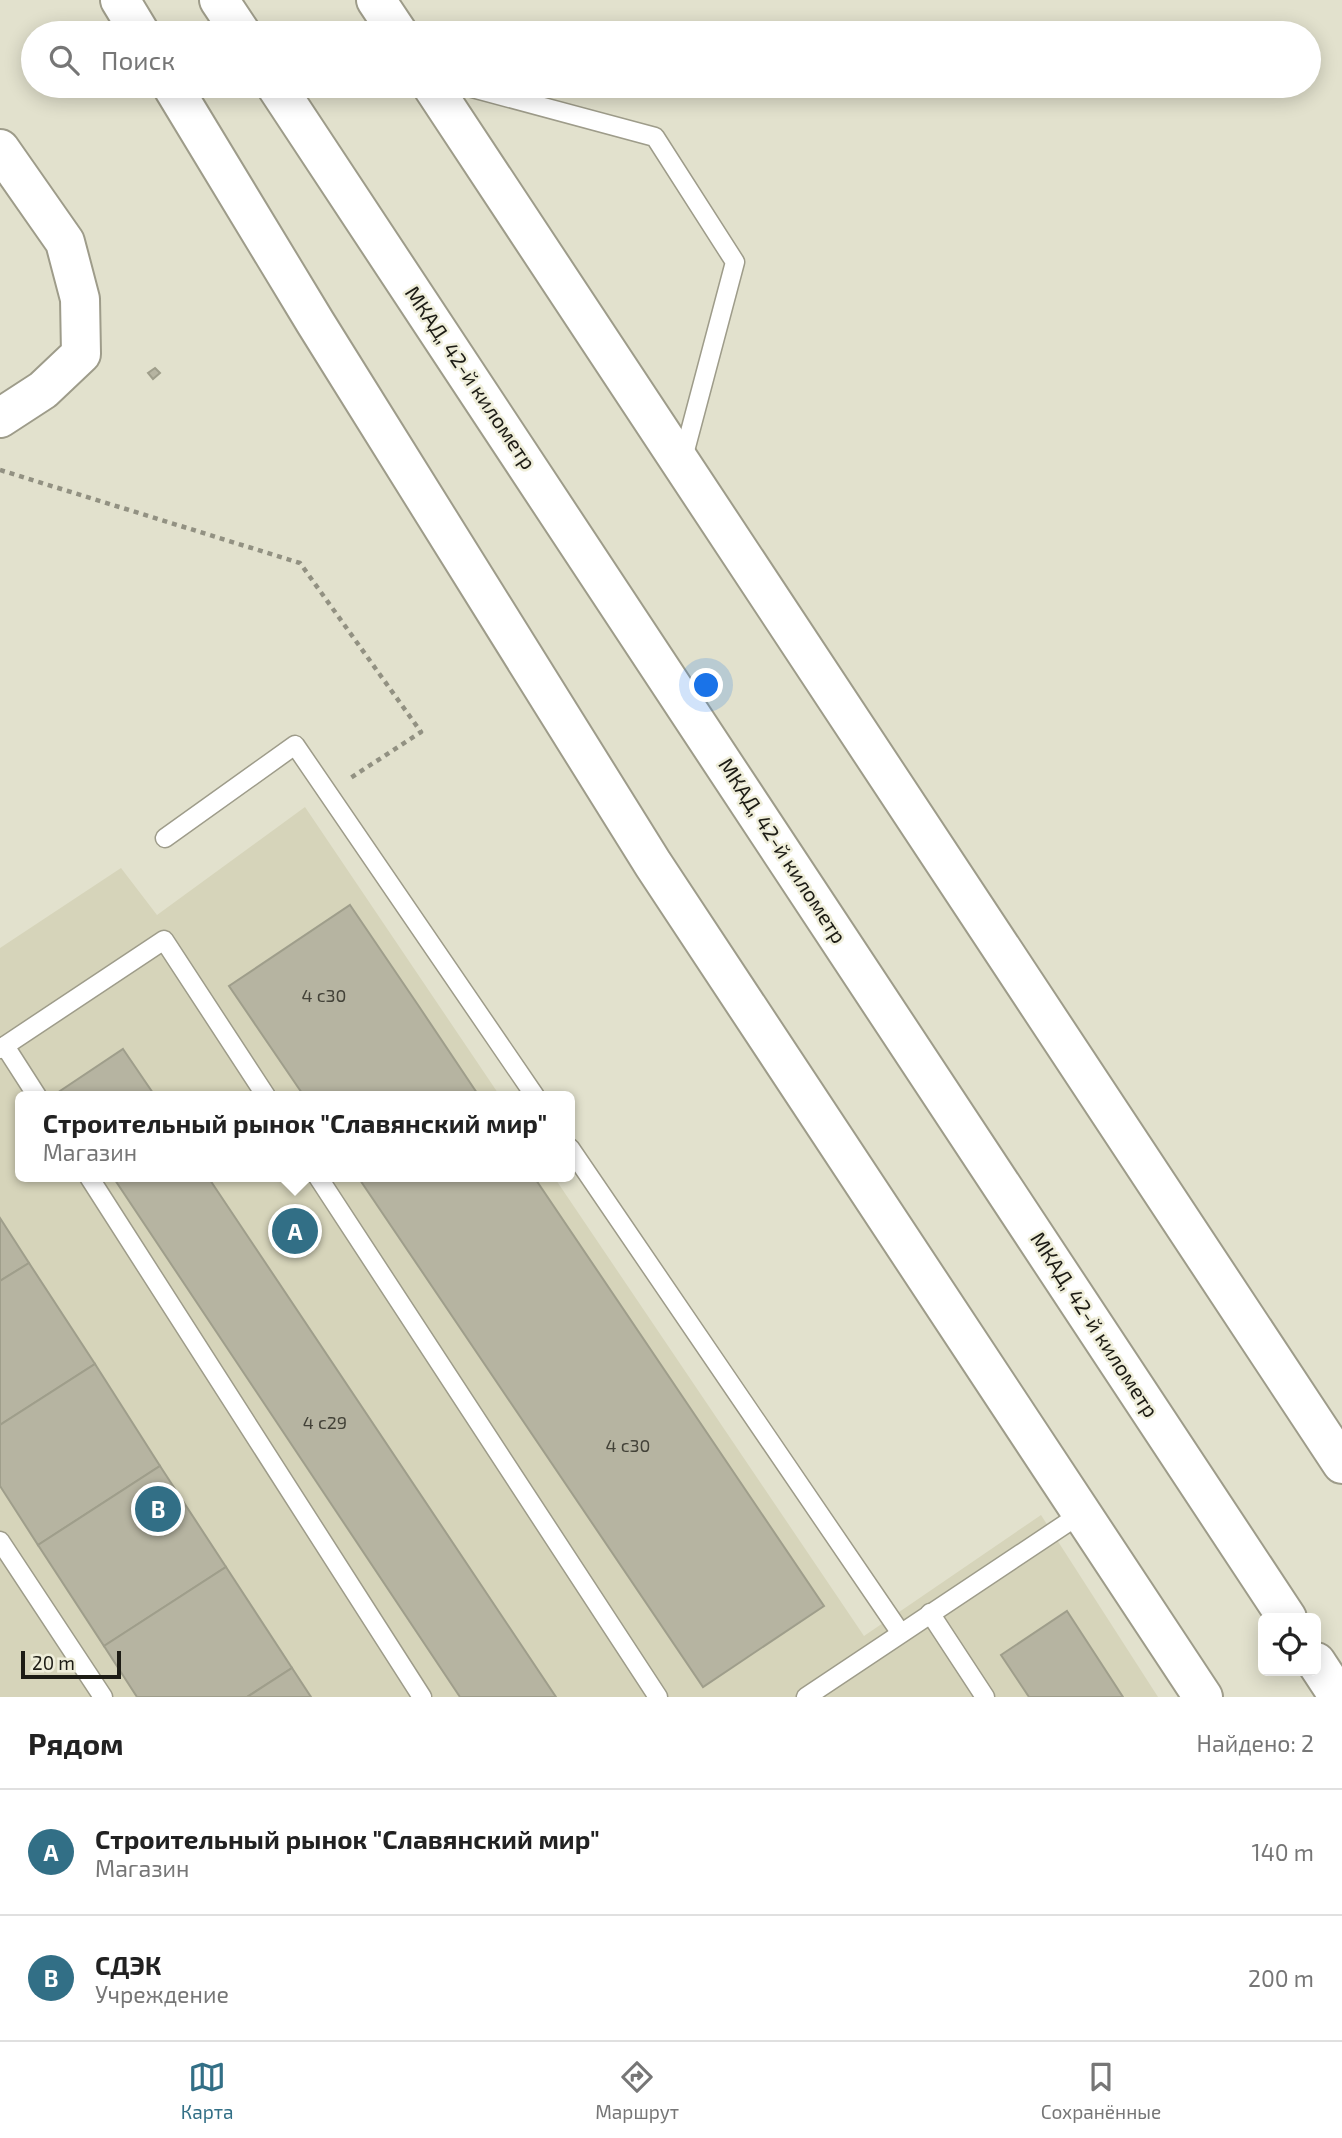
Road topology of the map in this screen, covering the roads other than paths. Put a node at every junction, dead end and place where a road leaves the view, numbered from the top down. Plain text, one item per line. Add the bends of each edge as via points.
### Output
1 (120, 0) edge
2 (219, 0) edge
3 (133, 21) edge
4 (234, 21) edge
5 (179, 98) edge
6 (284, 98) edge
7 (440, 98) edge
8 (509, 98) edge
9 (0, 149) edge
10 (0, 418) edge
11 (682, 462) junction
12 (165, 838) dead end
13 (3, 1047) edge
14 (34, 1091) edge
15 (263, 1091) edge
16 (532, 1091) edge
17 (575, 1155) edge
18 (92, 1182) edge
19 (321, 1182) edge
20 (1342, 1464) edge
21 (1082, 1513) junction
22 (0, 1541) edge
23 (930, 1613) junction
24 (1284, 1613) edge
25 (900, 1632) junction
26 (1321, 1670) edge
27 (103, 1697) edge
28 (422, 1697) edge
29 (658, 1697) edge
30 (806, 1697) edge
31 (985, 1697) edge
32 (1203, 1697) edge
33 (1339, 1697) edge

1 - 3 main road
2 - 4 main road
5 - 21 main road via 653,864
6 - 24 main road, МКАД, 42-й километр
7 - 11 main road
8 - 11 lane via 654,137 735,262
9 - 10 main road via 65,242 80,299 82,354 43,390
11 - 20 main road
12 - 16 lane via 295,745
13 - 14 lane
13 - 15 lane via 164,940
17 - 25 lane
18 - 28 lane
19 - 29 lane
21 - 23 lane
21 - 32 main road
22 - 27 lane
23 - 25 lane
23 - 31 lane
25 - 30 lane
26 - 33 main road

